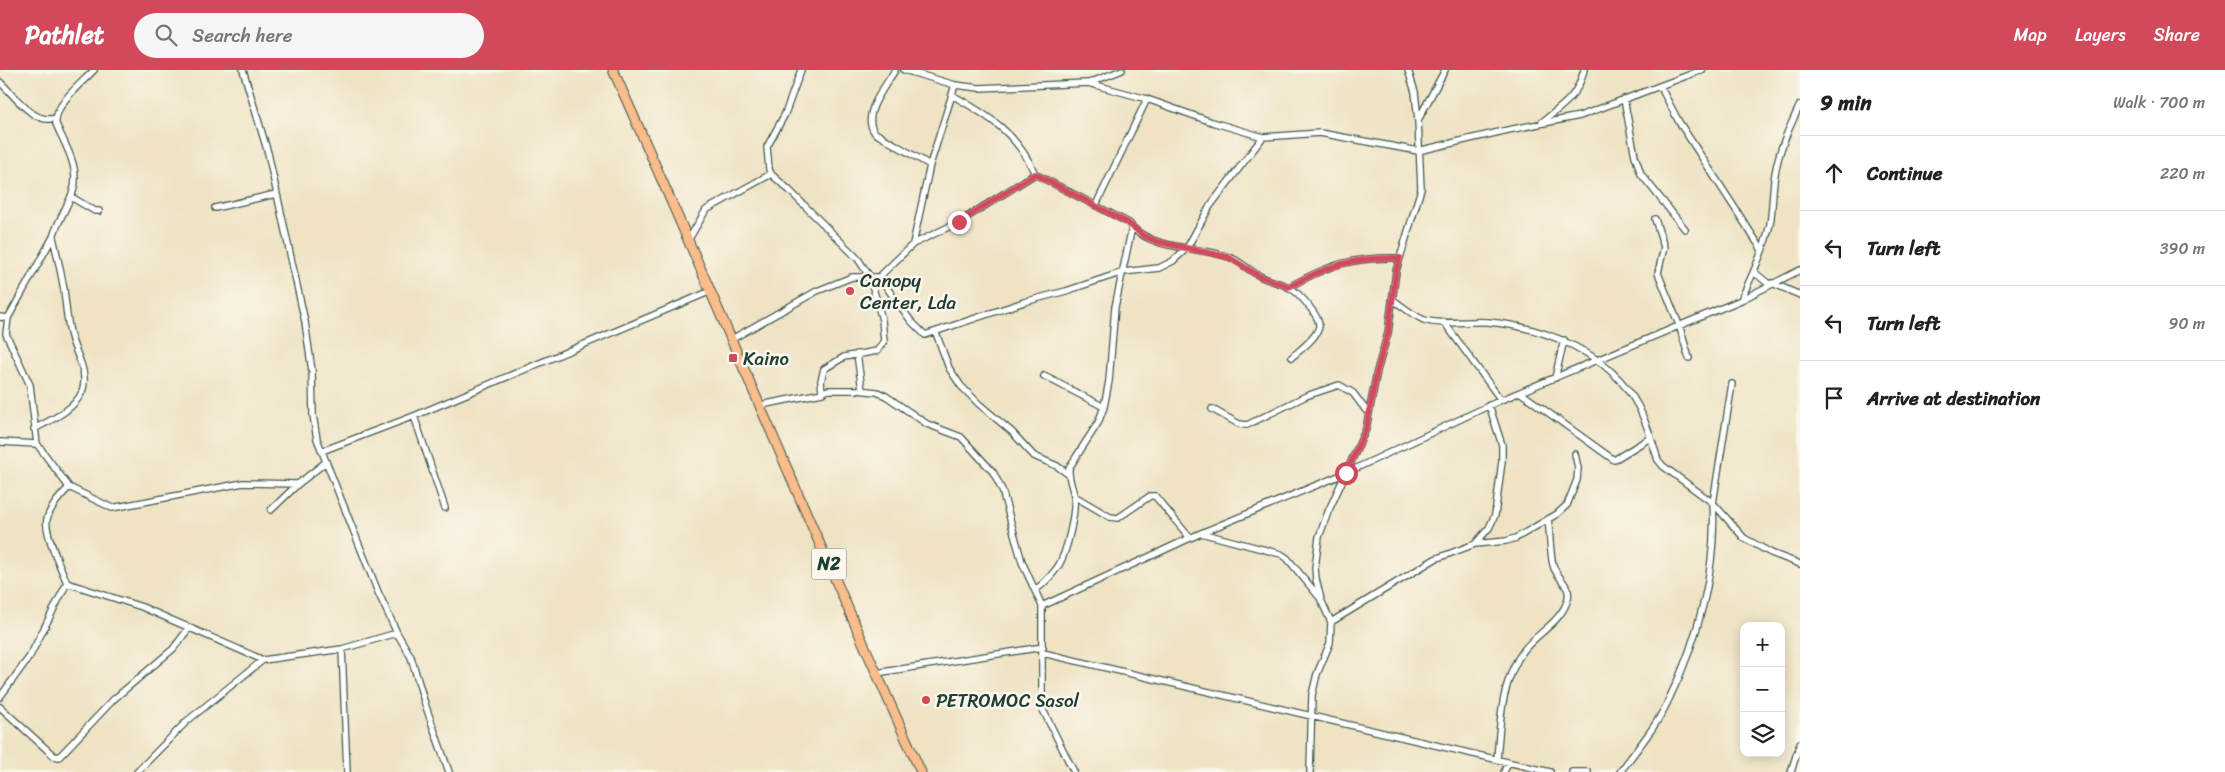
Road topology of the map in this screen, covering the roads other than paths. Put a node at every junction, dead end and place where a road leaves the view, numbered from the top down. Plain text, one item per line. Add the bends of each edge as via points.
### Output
1 (94, 70) edge
2 (244, 70) edge
3 (614, 70) edge
4 (801, 70) edge
5 (895, 70) edge
6 (904, 70) edge
7 (1104, 70) edge
8 (1122, 70) edge
9 (1408, 70) edge
10 (1445, 70) edge
11 (1584, 70) edge
12 (1702, 70) edge
13 (1105, 78) junction
14 (0, 82) edge
15 (1088, 83) junction
16 (955, 85) junction
17 (1660, 86) junction
18 (952, 95) junction
19 (1147, 99) junction
20 (1624, 99) junction
21 (1800, 105) edge
22 (55, 118) junction
23 (1418, 120) junction
24 (1541, 124) junction
25 (1263, 137) junction
26 (1418, 151) junction
27 (930, 165) junction
28 (771, 174) junction
29 (1035, 174) junction
30 (276, 194) junction
31 (71, 197) junction
32 (1096, 205) junction
33 (215, 208) dead end
34 (99, 211) dead end
35 (1656, 219) dead end
36 (1132, 227) junction
37 (1686, 229) dead end
38 (53, 237) junction
39 (689, 239) junction
40 (913, 244) junction
41 (1187, 248) junction
42 (1762, 250) junction
43 (1400, 258) junction
44 (1800, 270) edge
45 (1123, 272) junction
46 (1754, 272) junction
47 (870, 277) junction
48 (879, 277) junction
49 (1771, 284) junction
50 (1289, 287) junction
51 (712, 291) junction
52 (1800, 295) edge
53 (1392, 299) junction
54 (1741, 300) junction
55 (0, 317) edge
56 (8, 318) junction
57 (1444, 322) junction
58 (1679, 325) junction
59 (936, 333) junction
60 (732, 339) junction
61 (1564, 340) junction
62 (857, 354) junction
63 (1292, 357) dead end
64 (1689, 358) dead end
65 (1597, 362) junction
66 (1044, 376) dead end
67 (1555, 378) junction
68 (1732, 384) dead end
69 (862, 390) junction
70 (822, 393) junction
71 (1521, 393) junction
72 (1501, 400) junction
73 (761, 405) junction
74 (1490, 405) junction
75 (1104, 407) junction
76 (1212, 409) dead end
77 (1368, 414) junction
78 (414, 416) junction
79 (34, 429) junction
80 (1650, 438) junction
81 (0, 442) edge
82 (37, 444) junction
83 (322, 451) junction
84 (1575, 454) dead end
85 (326, 462) junction
86 (1346, 473) junction
87 (1068, 474) junction
88 (298, 484) junction
89 (69, 487) junction
90 (1074, 496) junction
91 (1713, 503) junction
92 (445, 508) dead end
93 (272, 510) dead end
94 (1548, 519) junction
95 (1201, 533) junction
96 (1190, 538) junction
97 (1475, 544) junction
98 (1800, 564) edge
99 (67, 583) junction
100 (1035, 590) junction
101 (1321, 600) junction
102 (1042, 606) junction
103 (1331, 622) junction
104 (188, 628) junction
105 (397, 633) junction
106 (342, 649) junction
107 (1043, 650) junction
108 (263, 660) junction
109 (876, 673) junction
110 (0, 696) edge
111 (0, 706) edge
112 (1311, 717) junction
113 (1800, 743) edge
114 (1497, 760) junction
115 (1508, 763) junction
116 (137, 772) edge
117 (348, 772) edge
118 (449, 772) edge
119 (921, 772) edge
120 (1074, 772) edge
121 (1310, 772) edge
122 (1504, 772) edge
123 (1550, 772) edge
124 (1572, 772) edge
125 (1588, 772) edge
126 (1620, 772) edge
127 (1791, 772) edge

1 - 22 street
2 - 30 street
3 - 39 main road, N2
4 - 28 street via 785,114 767,147
5 - 27 street via 870,114 872,129
6 - 16 street
7 - 13 street
8 - 13 street
9 - 23 street via 1415,92
10 - 23 street
11 - 24 street via 1575,94
12 - 17 street
13 - 15 street
14 - 22 street via 41,119
15 - 16 street via 979,88
15 - 19 street
16 - 18 street
17 - 20 street
17 - 42 street
18 - 27 street
18 - 29 street via 1015,139
19 - 25 street
19 - 32 street
20 - 24 street via 1580,116
20 - 37 street via 1641,174
21 - 42 street via 1778,156 1774,202
22 - 31 street via 74,171
23 - 26 street
24 - 26 street
25 - 26 street via 1320,132
25 - 41 street via 1210,206
26 - 43 street via 1421,189
27 - 40 street
28 - 39 street via 706,210
28 - 47 street via 852,253
29 - 32 street
29 - 40 street via 959,222
30 - 33 street
30 - 83 street via 309,344 313,415
31 - 34 street
31 - 38 street
32 - 36 street
35 - 58 street via 1664,247 1658,273
36 - 41 street via 1158,242
36 - 45 street
38 - 56 street
38 - 79 street via 71,338 82,367 84,384 70,407
39 - 51 main road, N2
40 - 48 street
41 - 45 street via 1160,268
41 - 50 street via 1228,257 1259,276
42 - 46 street
43 - 50 street via 1373,257 1348,261 1317,271
43 - 53 street
44 - 49 street
45 - 59 street
45 - 75 street via 1115,307
46 - 49 street
46 - 54 street
47 - 48 street
47 - 60 street via 852,277 817,291
47 - 62 street via 882,320 884,341 877,351
48 - 59 street via 925,335
49 - 52 street
49 - 54 street
50 - 63 street via 1318,319 1320,327
51 - 60 main road, N2
51 - 78 street
53 - 57 street via 1426,320
53 - 77 street via 1388,333
54 - 58 street
55 - 56 street
56 - 79 street via 6,334 28,377
57 - 61 street via 1510,324
57 - 72 street
58 - 64 street
58 - 65 street
59 - 87 street via 941,351 961,386 1034,456
60 - 73 main road, N2
61 - 65 street
61 - 67 street
62 - 69 street
62 - 70 street via 844,357 824,369
65 - 67 street
65 - 80 street via 1627,390 1638,406
66 - 75 street
67 - 71 street
68 - 91 street
69 - 70 street via 828,390
69 - 100 street via 886,396 927,424 961,437 973,448 993,472 1002,490 1022,562
70 - 73 street
71 - 72 street
71 - 80 street via 1614,460
72 - 74 street
73 - 109 main road, N2
74 - 86 street
74 - 97 street via 1502,445 1501,480 1495,515
75 - 87 street
76 - 77 street via 1247,425 1306,396 1339,385 1353,393
77 - 86 street via 1366,429
78 - 83 street
78 - 92 street
79 - 82 street
80 - 91 street via 1663,466
81 - 82 street
82 - 89 street
83 - 85 street
84 - 94 street via 1577,480 1567,505
85 - 88 street
85 - 105 street
86 - 95 street
86 - 101 street via 1320,537 1315,568
87 - 90 street
88 - 89 street via 243,483 112,508
88 - 93 street
89 - 99 street via 46,521
90 - 96 street via 1110,517 1118,518 1150,496 1155,496
90 - 100 street via 1071,528 1063,558 1045,583
91 - 98 street via 1749,541
91 - 126 street via 1710,571 1688,653 1669,700 1651,731
94 - 97 street via 1511,539
94 - 114 street via 1553,566 1565,585 1568,597 1564,609 1523,651 1515,665 1502,707
95 - 96 street
95 - 101 street via 1281,554
96 - 102 street
97 - 103 street via 1435,559
99 - 104 street via 129,602
99 - 110 street via 30,656
100 - 102 street
101 - 103 street
102 - 107 street
103 - 112 street via 1330,643 1312,695
104 - 108 street
104 - 111 street via 167,656 114,699 59,757 54,756
105 - 106 street
105 - 118 street via 416,669
106 - 108 street
106 - 117 street
107 - 109 street
107 - 112 street
107 - 120 street via 1042,708
108 - 116 street via 186,721
109 - 119 main road, N2
112 - 114 street
112 - 121 street
113 - 127 street
114 - 115 street
115 - 122 street
115 - 123 street
124 - 125 street

